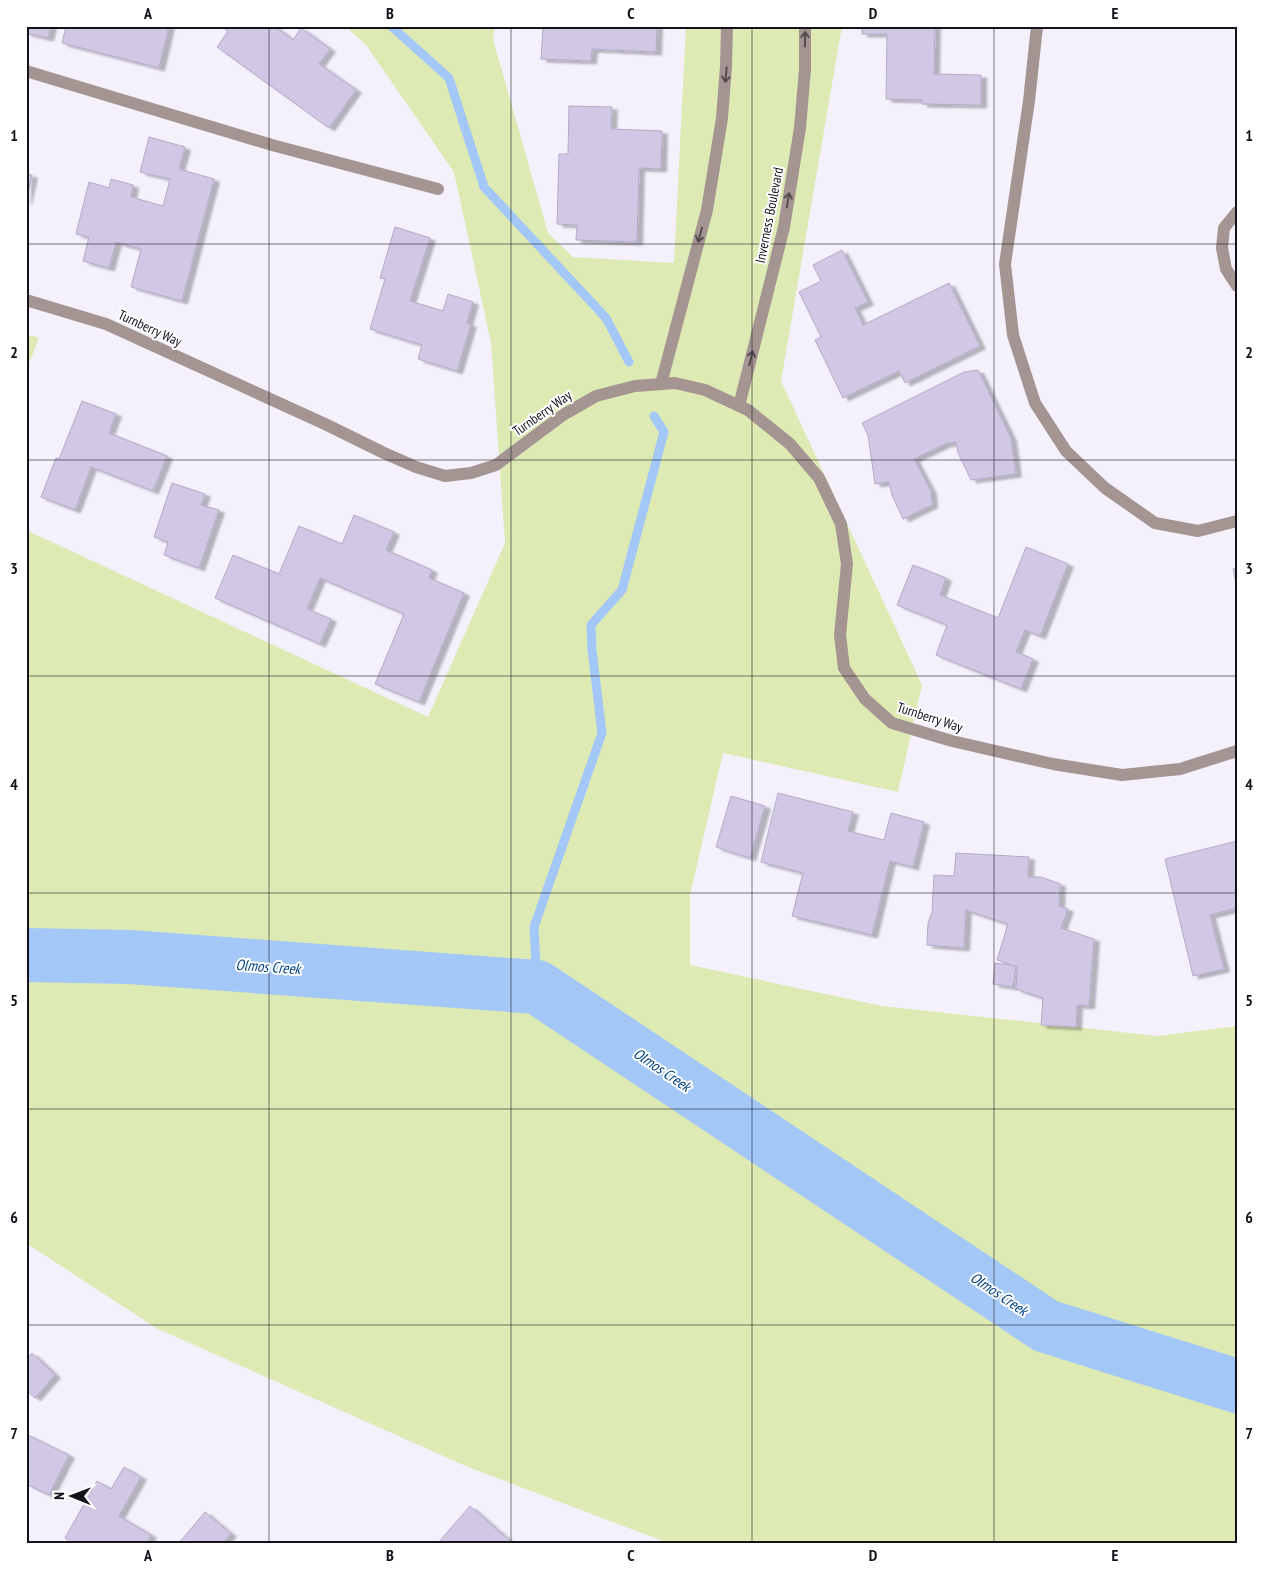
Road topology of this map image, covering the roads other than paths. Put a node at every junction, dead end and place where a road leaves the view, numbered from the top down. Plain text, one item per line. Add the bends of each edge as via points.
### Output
1 (727, 26) edge
2 (805, 26) edge
3 (1037, 26) edge
4 (26, 71) edge
5 (438, 189) dead end
6 (1237, 212) edge
7 (1237, 286) edge
8 (26, 300) edge
9 (661, 384) junction
10 (740, 406) junction
11 (1237, 521) edge
12 (1237, 751) edge

1 -> 9 street via 722,118 707,210
10 -> 2 street, Inverness Boulevard via 784,227 800,128
3 - 11 street via 1005,264 1013,336 1035,403 1066,451 1105,488 1155,522 1198,531
4 - 5 street via 272,145
6 - 7 street via 1224,228 1222,248 1226,269
8 - 9 street, Turnberry Way via 106,324 384,453 445,476 471,473 496,465 562,415 596,396 635,386
9 - 10 street, Turnberry Way via 675,383 705,390
10 - 12 street, Turnberry Way via 790,444 819,478 840,524 847,564 840,635 844,668 865,699 892,723 1053,764 1122,775 1180,769

